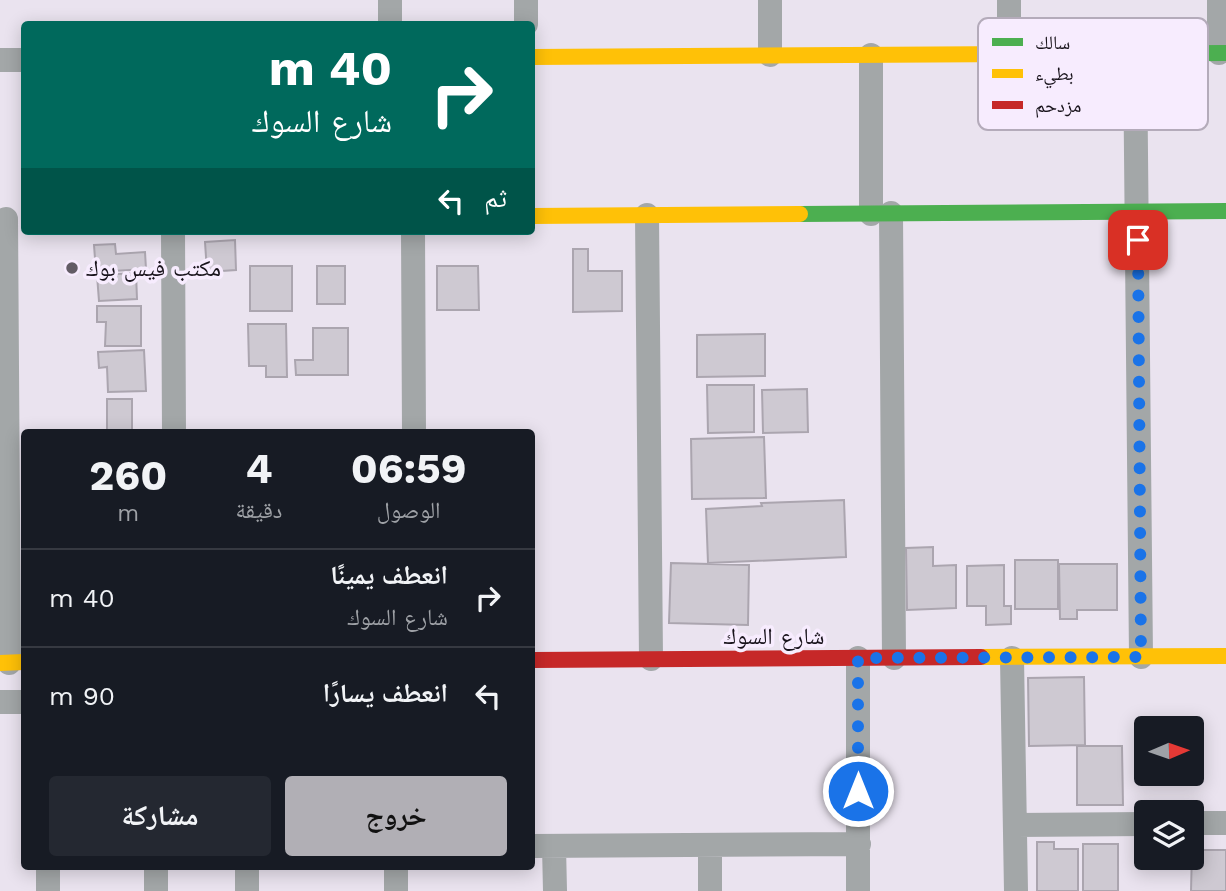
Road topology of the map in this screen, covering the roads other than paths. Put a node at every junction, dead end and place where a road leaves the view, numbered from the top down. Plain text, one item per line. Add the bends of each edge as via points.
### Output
1 (390, 0) edge
2 (526, 0) edge
3 (770, 0) edge
4 (1009, 0) edge
5 (1219, 0) edge
6 (1009, 18) edge
7 (390, 21) edge
8 (526, 21) edge
9 (1222, 53) edge
10 (978, 54) edge
11 (770, 55) junction
12 (871, 55) junction
13 (535, 57) edge
14 (0, 60) edge
15 (21, 60) edge
16 (1136, 130) edge
17 (1226, 211) edge
18 (1138, 212) junction
19 (881, 214) junction
20 (647, 215) junction
21 (535, 216) edge
22 (10, 219) edge
23 (173, 235) edge
24 (412, 235) edge
25 (174, 429) edge
26 (414, 429) edge
27 (1226, 656) edge
28 (1141, 657) junction
29 (858, 658) junction
30 (894, 658) junction
31 (1012, 658) junction
32 (651, 659) junction
33 (535, 660) edge
34 (11, 663) edge
35 (0, 702) edge
36 (21, 702) edge
37 (1204, 823) edge
38 (1226, 823) edge
39 (1134, 824) edge
40 (1016, 825) junction
41 (859, 844) junction
42 (710, 845) junction
43 (543, 846) edge
44 (48, 870) edge
45 (156, 870) edge
46 (247, 870) edge
47 (396, 870) edge
48 (48, 891) edge
49 (156, 891) edge
50 (247, 891) edge
51 (396, 891) edge
52 (555, 891) edge
53 (710, 891) edge
54 (858, 891) edge
55 (1016, 891) edge

1 - 7 street
2 - 8 street
3 - 11 street
4 - 6 street
5 - 9 street
10 - 12 street
11 - 12 street
11 - 13 street
12 - 19 street
14 - 15 street
16 - 18 street
17 - 18 street
18 - 19 street
18 - 28 street
19 - 20 street
19 - 30 street
20 - 21 street
20 - 32 street
22 - 34 street
23 - 25 street
24 - 26 street
27 - 28 street, شارع السوك
28 - 31 street, شارع السوك
29 - 30 street, شارع السوك
29 - 32 street, شارع السوك
29 - 41 street
30 - 31 street, شارع السوك
31 - 40 street
32 - 33 street, شارع السوك
35 - 36 street
37 - 38 street
39 - 40 street
40 - 55 street
41 - 42 street
41 - 54 street
42 - 43 street
42 - 53 street
43 - 52 street
44 - 48 street
45 - 49 street
46 - 50 street
47 - 51 street

